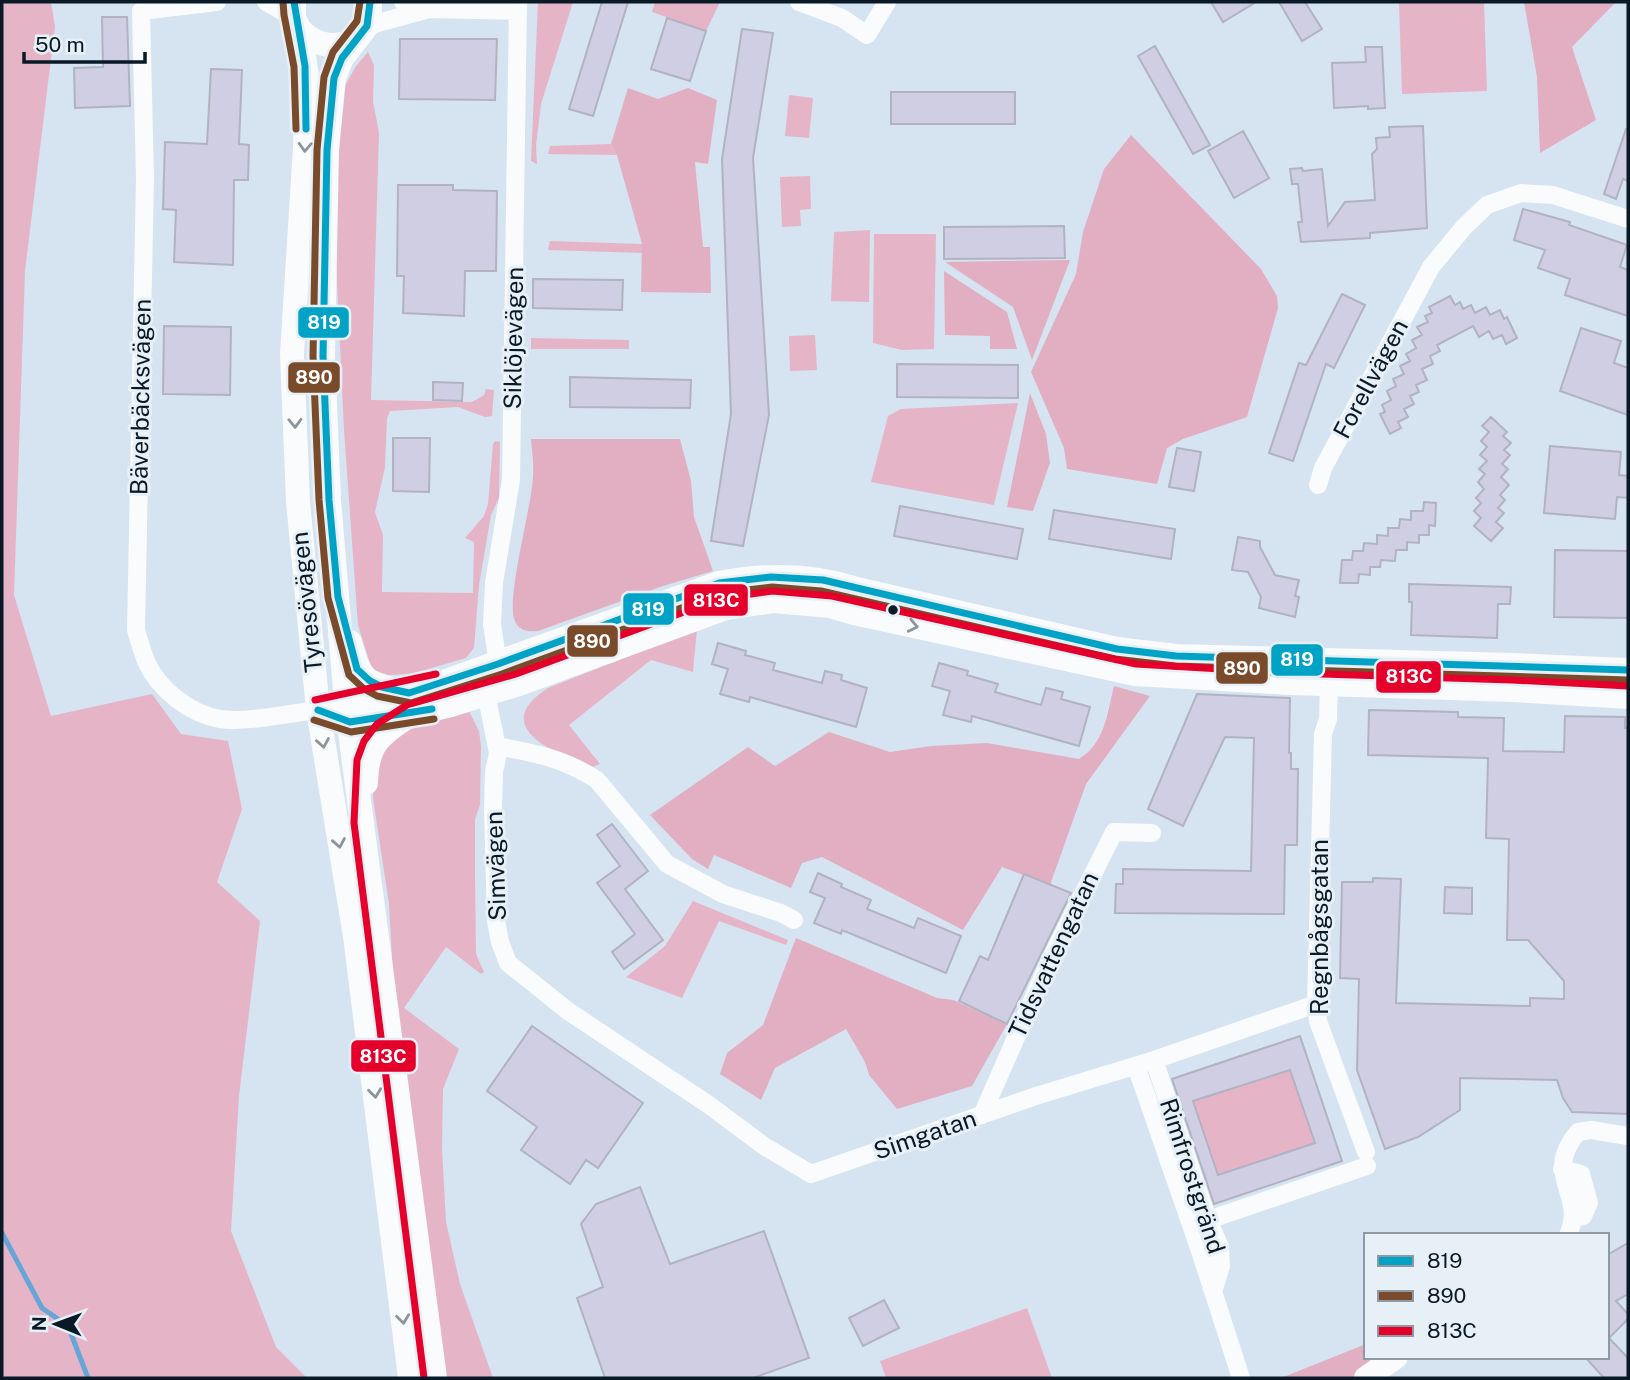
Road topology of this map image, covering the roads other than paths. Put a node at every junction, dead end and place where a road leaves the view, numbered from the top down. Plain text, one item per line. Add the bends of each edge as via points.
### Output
1 (217, 2) edge
2 (266, 2) edge
3 (403, 2) edge
4 (799, 2) edge
5 (887, 2) edge
6 (816, 5) edge
7 (517, 6) edge
8 (429, 9) junction
9 (296, 17) edge
10 (364, 22) edge
11 (1628, 219) edge
12 (1318, 485) dead end
13 (338, 597) junction
14 (856, 601) junction
15 (1329, 660) junction
16 (498, 664) junction
17 (1628, 670) edge
18 (1329, 685) junction
19 (486, 693) junction
20 (1628, 696) edge
21 (411, 703) junction
22 (318, 710) junction
23 (348, 712) junction
24 (497, 746) junction
25 (364, 823) junction
26 (1152, 833) dead end
27 (794, 920) dead end
28 (1316, 1004) junction
29 (568, 1011) joint
30 (1154, 1060) junction
31 (1136, 1066) junction
32 (982, 1115) junction
33 (1628, 1136) edge
34 (1208, 1220) junction
35 (1572, 1227) edge
36 (1213, 1292) junction
37 (1393, 1359) edge
38 (410, 1378) edge
39 (435, 1378) edge
40 (1241, 1378) edge
41 (1366, 1378) edge

1 - 22 street, Bäverbäcksvägen via 141,11 145,177 136,630 147,663 164,688 187,707 220,719
2 - 9 street
3 - 8 street, Siklöjevägen
4 - 6 street
5 - 6 street via 867,35
7 - 8 street, Siklöjevägen
7 - 16 street, Siklöjevägen via 511,467 494,583 492,624
8 - 10 street, Siklöjevägen
9 - 10 street via 312,41 323,46 342,45
9 -> 22 street, Tyresövägen via 307,76 292,354 298,502
10 - 13 street, Tyresövägen via 334,78 327,150 323,356
11 - 12 street, Forellvägen via 1553,195 1521,193 1487,205 1427,275
13 - 21 street via 357,669
13 - 23 street, Tyresövägen
14 - 15 street via 1116,649 1176,656
14 - 16 street via 836,582 777,575 729,581
14 -> 18 street via 1135,674
14 - 19 street via 830,606 774,600 726,608
15 - 17 street
15 - 18 street
16 - 19 street
16 - 21 street
18 - 20 street
18 - 28 street, Regnbågsgatan via 1323,734
19 - 21 street via 451,705
19 - 24 street, Simvägen
21 - 23 street
21 - 25 street via 373,746 367,762
22 - 23 street
22 -> 38 street, Tyresövägen via 353,924
23 - 25 street, Tyresövägen
24 - 27 street via 547,755 586,773 597,780 667,864 723,894
24 - 29 street, Simvägen via 494,810 499,942 508,963
25 - 39 street, Tyresövägen
26 - 32 street, Tidsvattengatan via 1114,832 1050,960
28 - 30 street, Simgatan
28 - 34 street, Regnbågsgatan via 1367,1159
29 - 32 street, Simgatan via 811,1174
30 - 31 street, Simgatan
30 - 34 street, Rimfrostgränd
31 - 32 street, Simgatan
31 - 36 street, Rimfrostgränd
33 - 35 street via 1591,1130 1578,1132 1566,1145 1562,1169
34 - 36 street, Rimfrostgränd via 1220,1247 1221,1266
36 - 40 street, Rimfrostgränd
37 - 41 street

